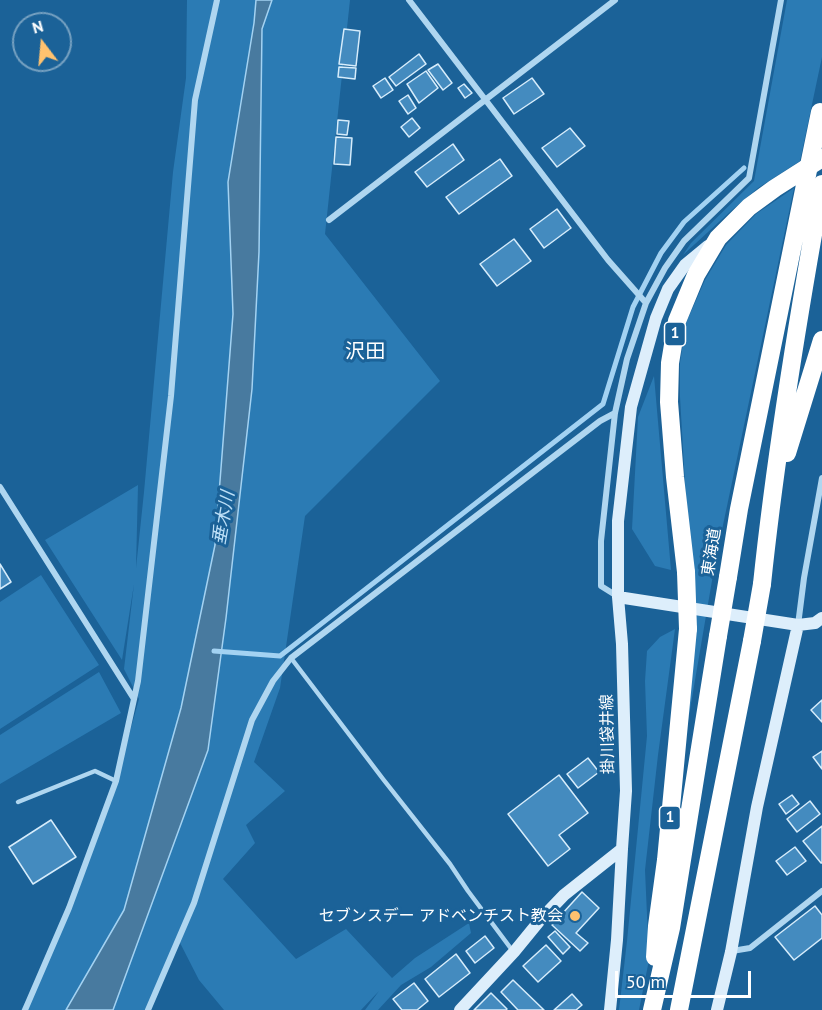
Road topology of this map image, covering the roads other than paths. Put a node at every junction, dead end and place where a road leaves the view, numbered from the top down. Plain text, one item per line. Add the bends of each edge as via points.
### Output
1 (217, 0) edge
2 (409, 0) edge
3 (615, 0) edge
4 (781, 0) edge
5 (486, 99) junction
6 (821, 107) edge
7 (822, 158) edge
8 (813, 185) edge
9 (329, 220) dead end
10 (718, 238) junction
11 (646, 303) junction
12 (822, 340) edge
13 (615, 413) junction
14 (822, 478) edge
15 (0, 487) edge
16 (771, 502) junction
17 (618, 597) junction
18 (822, 618) edge
19 (798, 626) junction
20 (291, 658) junction
21 (134, 699) junction
22 (116, 782) junction
23 (18, 802) dead end
24 (622, 849) junction
25 (822, 891) edge
26 (514, 952) junction
27 (730, 952) junction
28 (652, 1008) edge
29 (25, 1010) edge
30 (148, 1010) edge
31 (459, 1010) edge
32 (610, 1010) edge
33 (679, 1010) edge
34 (717, 1010) edge

1 - 21 street via 195,100 171,396
2 - 5 street
3 - 5 street
4 - 11 street via 749,178 684,241
5 - 9 street
5 - 11 street via 608,260
6 - 8 highway, 東海道 / 1, bridge
7 - 10 highway, 1 via 749,207
8 - 16 highway, 東海道 / 1
8 - 28 highway, 東海道 / 1, bridge via 739,509 671,928
10 - 17 main road, 掛川袋井線 via 685,266 668,289 631,407 618,520
10 - 28 highway, 1, bridge via 696,275 677,321 670,363 670,413 686,572 687,629
11 - 13 street via 627,359
12 - 16 highway, 1
13 - 17 street via 601,541 601,586
13 - 20 street
14 - 19 street
15 - 21 street
16 - 33 highway, 東海道 / 1, bridge via 752,641
17 - 19 main road
17 - 24 main road, 掛川袋井線 via 626,791
18 - 19 main road
19 - 27 main road via 757,807
20 - 26 lane
20 - 30 street via 252,720 194,903
21 - 22 street
22 - 23 lane via 95,771
22 - 29 street via 69,908
24 - 26 main road via 564,895
24 - 32 main road, 掛川袋井線
25 - 27 street via 750,948
26 - 31 main road
27 - 34 main road

